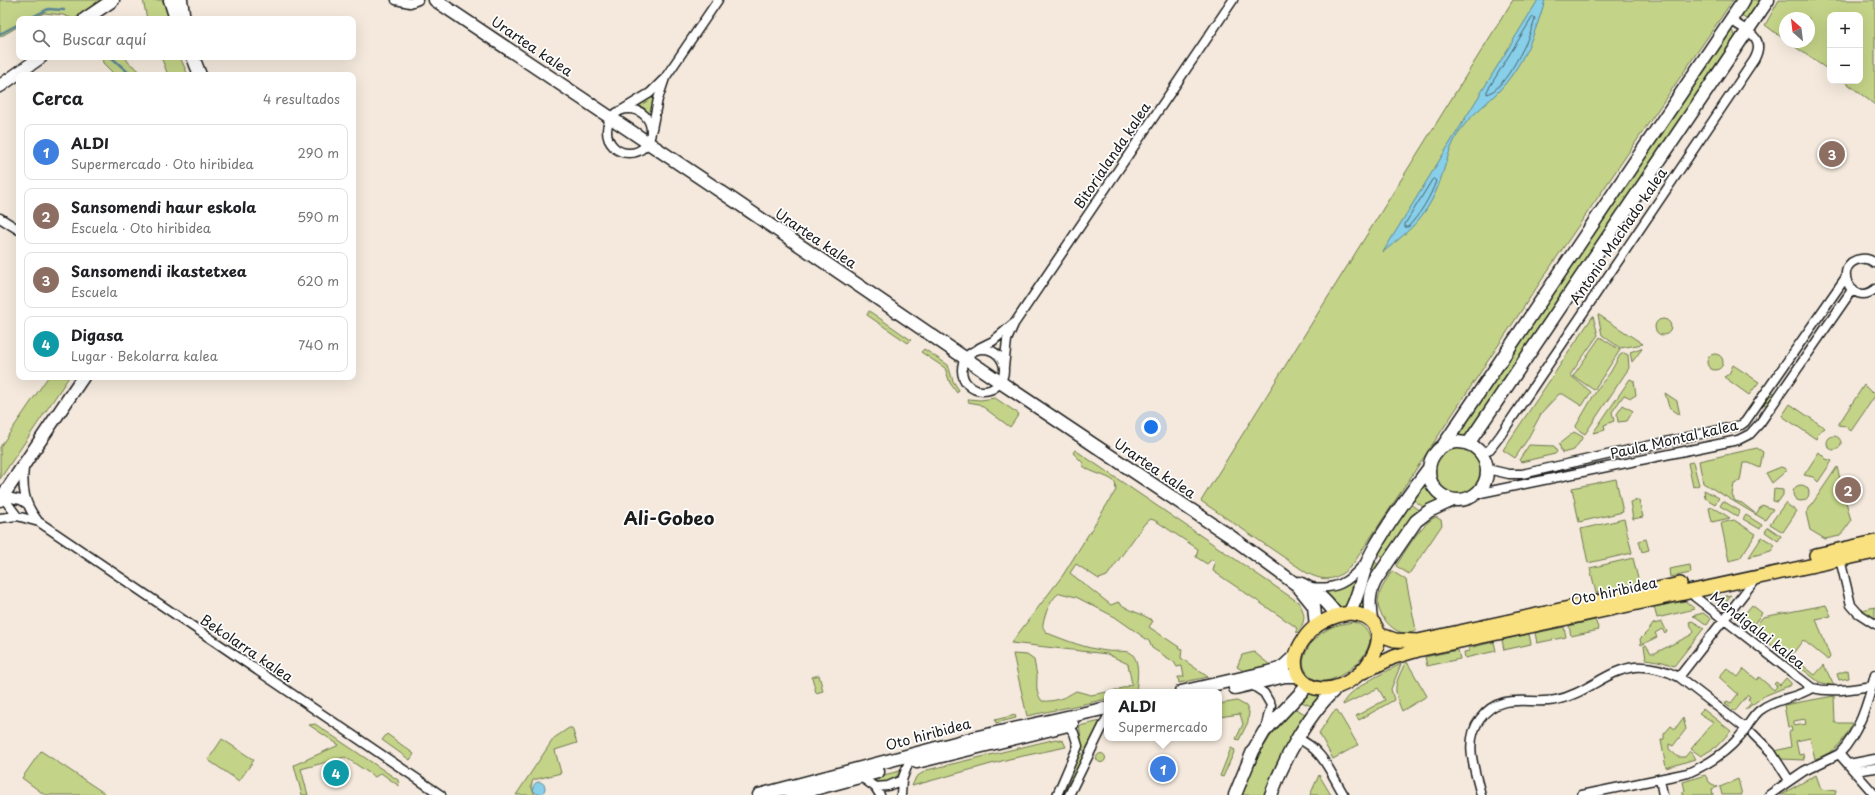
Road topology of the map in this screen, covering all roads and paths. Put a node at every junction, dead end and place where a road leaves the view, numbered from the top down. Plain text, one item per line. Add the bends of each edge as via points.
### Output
1 (113, 0) edge
2 (170, 0) edge
3 (181, 0) edge
4 (396, 0) edge
5 (418, 0) edge
6 (435, 0) edge
7 (718, 0) edge
8 (1232, 0) edge
9 (1744, 0) edge
10 (1768, 0) edge
11 (89, 16) edge
12 (175, 16) edge
13 (184, 16) edge
14 (1730, 20) junction
15 (1747, 31) junction
16 (37, 60) edge
17 (194, 60) edge
18 (20, 72) edge
19 (199, 72) edge
20 (16, 75) edge
21 (665, 78) junction
22 (0, 86) edge
23 (622, 110) junction
24 (611, 118) junction
25 (652, 129) junction
26 (648, 143) junction
27 (0, 218) edge
28 (16, 228) edge
29 (1875, 263) edge
30 (1846, 277) junction
31 (1875, 289) edge
32 (1852, 290) junction
33 (1014, 324) junction
34 (975, 350) junction
35 (965, 359) junction
36 (1004, 366) junction
37 (81, 380) edge
38 (1000, 382) junction
39 (1468, 444) junction
40 (1443, 446) junction
41 (1481, 453) junction
42 (24, 463) junction
43 (1429, 468) junction
44 (1488, 469) junction
45 (1476, 494) junction
46 (1, 498) edge
47 (1453, 500) junction
48 (27, 504) junction
49 (17, 516) junction
50 (0, 518) edge
51 (39, 522) junction
52 (1874, 550) edge
53 (1369, 558) junction
54 (1840, 559) junction
55 (1758, 576) junction
56 (1292, 580) junction
57 (1309, 587) junction
58 (1689, 591) junction
59 (1343, 614) junction
60 (1724, 620) junction
61 (1371, 621) junction
62 (1875, 624) edge
63 (1316, 627) junction
64 (1378, 634) junction
65 (1296, 655) junction
66 (1362, 672) junction
67 (1875, 675) edge
68 (1679, 677) junction
69 (1303, 680) junction
70 (1252, 685) junction
71 (1339, 686) junction
72 (1872, 686) junction
73 (1812, 688) junction
74 (1194, 689) edge
75 (1222, 691) edge
76 (1104, 709) edge
77 (1104, 718) edge
78 (1104, 723) edge
79 (1068, 725) junction
80 (1745, 728) junction
81 (1264, 732) junction
82 (1753, 734) dead end
83 (1298, 739) junction
84 (1839, 754) junction
85 (1875, 759) edge
86 (908, 764) junction
87 (1849, 764) junction
88 (1875, 768) edge
89 (1855, 771) junction
90 (861, 777) junction
91 (1660, 779) junction
92 (902, 780) junction
93 (1789, 780) junction
94 (875, 787) junction
95 (441, 795) edge
96 (759, 795) edge
97 (792, 795) edge
98 (880, 795) edge
99 (901, 795) edge
100 (1057, 795) edge
101 (1069, 795) edge
102 (1235, 795) edge
103 (1271, 795) edge
104 (1344, 795) edge
105 (1481, 795) edge
106 (1582, 795) edge
107 (1663, 795) edge
108 (1769, 795) edge
109 (1875, 795) edge

1 - 11 street
2 - 12 street
3 - 13 street
4 - 5 street via 404,3
6 - 24 street, Urartea kalea
7 - 21 street
8 - 33 street, Bitorialanda kalea
9 - 14 street, Antonio Machado kalea
10 - 15 street, Antonio Machado kalea
14 - 15 street, Antonio Machado kalea
14 - 40 street, Antonio Machado kalea
15 - 39 street, Antonio Machado kalea
15 - 41 street, Antonio Machado kalea via 1759,43 1758,54 1500,436 1490,449
16 - 18 street
17 - 19 street
20 - 22 street
21 - 23 street via 650,93
21 - 25 street
23 - 24 street
23 - 25 street via 637,110 644,114
24 - 26 street, Urartea kalea
24 - 26 street via 607,132 611,144 616,149 622,152 635,152
25 - 26 street
26 - 35 street, Urartea kalea
27 - 28 street
29 - 30 street, Paula Montal kalea via 1858,259 1848,267
30 - 32 street
30 - 44 street, Paula Montal kalea via 1741,425 1522,474
31 - 32 street via 1865,293
32 - 45 street, Paula Montal kalea via 1750,434 1738,440
33 - 34 street, Bitorialanda kalea via 993,341
33 - 36 street, Bitorialanda kalea via 1007,340
34 - 35 street
34 - 36 street via 993,351
35 - 38 street, Urartea kalea
35 - 38 street via 962,374 971,387 986,390
36 - 38 street
37 - 42 street
38 - 56 street, Urartea kalea
39 - 40 street via 1459,442
39 - 41 street
40 - 43 street via 1433,456
41 - 44 street
42 - 46 street
42 - 48 street, Bekolarra kalea via 23,494
43 - 47 street via 1432,485 1437,492
43 - 53 street
44 - 45 street via 1485,483
45 - 47 street via 1465,500
46 - 48 street via 21,500
46 - 49 street
47 - 61 street via 1429,511 1416,521 1372,585 1369,599
48 - 51 street, Bekolarra kalea
49 - 50 street, Bekolarra kalea
49 - 51 street, Bekolarra kalea
51 - 95 street, Bekolarra kalea
52 - 54 main road, Oto hiribidea
52 - 64 main road, Oto hiribidea via 1418,641 1396,640
53 - 57 street via 1358,572 1342,584
53 - 59 street via 1359,593
54 - 55 main road, Oto hiribidea
54 - 62 street via 1851,605
55 - 58 main road, Oto hiribidea
55 - 60 street
56 - 57 street, Urartea kalea
56 - 63 street, Urartea kalea via 1314,606
57 - 59 street, Urartea kalea
58 - 60 street, Mendigalai kalea
58 - 66 main road, Oto hiribidea via 1418,650
59 - 61 main road via 1364,616
59 - 63 main road
60 - 68 street
60 - 73 street, Mendigalai kalea
61 - 64 main road
63 - 65 main road via 1307,636
64 - 66 main road via 1376,653
65 - 69 main road via 1296,668
65 - 74 street via 1277,670
66 - 71 main road
67 - 72 street
68 - 80 street
68 - 105 street via 1656,668 1629,668 1565,698 1546,701 1511,700 1491,708 1479,719 1470,742
69 - 70 street via 1285,676
69 - 71 main road via 1322,689
69 - 81 street
70 - 75 street
70 - 81 street via 1264,693 1271,705
71 - 83 street via 1314,713
72 - 73 street via 1839,691
72 - 84 street via 1856,730
73 - 80 street via 1766,706
76 - 96 street, Oto hiribidea via 978,737
77 - 79 street, Oto hiribidea
78 - 101 street
79 - 86 street, Oto hiribidea
79 - 100 street via 1078,746
80 - 91 street via 1715,760 1688,773
81 - 102 street
82 - 93 street via 1770,752
83 - 103 street
83 - 104 street via 1321,755
84 - 87 street
84 - 93 street
85 - 87 street
86 - 90 street, Oto hiribidea
86 - 92 street
87 - 89 street
88 - 89 street
89 - 109 street
90 - 94 street
90 - 97 street, Oto hiribidea
91 - 106 street
91 - 107 street
92 - 94 street via 888,786
92 - 99 street
93 - 108 street
94 - 98 street

